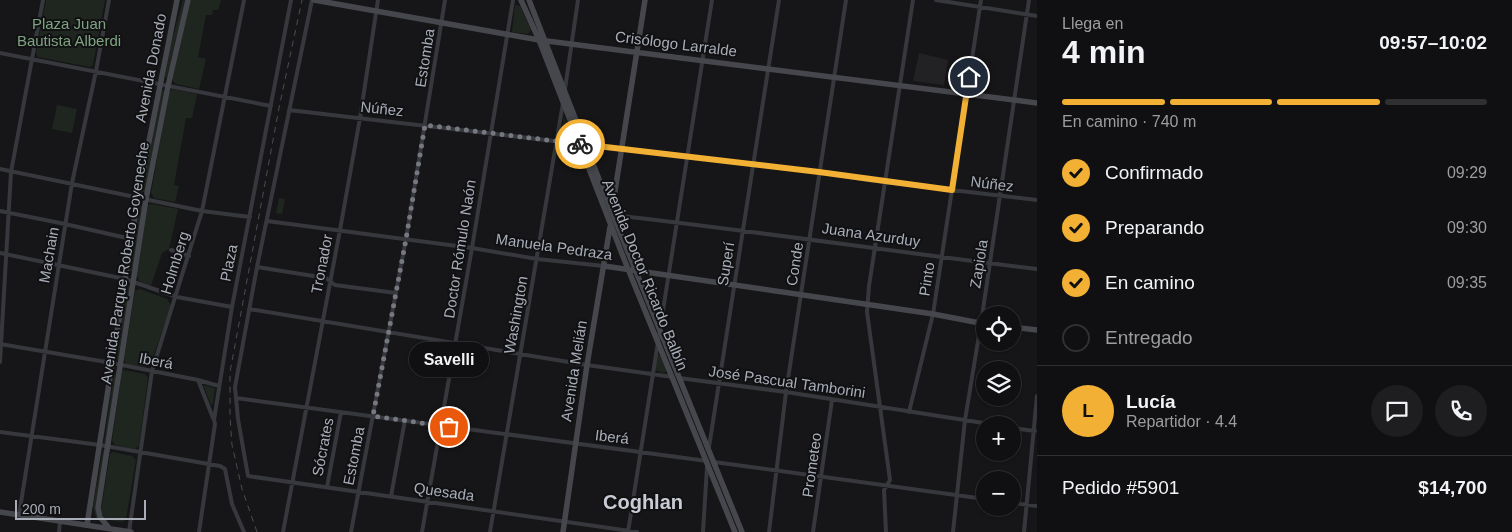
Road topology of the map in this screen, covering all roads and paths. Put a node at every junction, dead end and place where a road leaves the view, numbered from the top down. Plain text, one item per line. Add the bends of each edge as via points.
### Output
1 (44, 0) edge
2 (109, 0) edge
3 (177, 0) edge
4 (188, 0) edge
5 (244, 0) edge
6 (291, 0) edge
7 (313, 0) edge
8 (378, 0) edge
9 (445, 0) edge
10 (513, 0) edge
11 (521, 0) edge
12 (528, 0) edge
13 (578, 0) edge
14 (644, 0) edge
15 (712, 0) edge
16 (779, 0) edge
17 (846, 0) edge
18 (913, 0) edge
19 (936, 0) edge
20 (981, 0) edge
21 (1029, 0) edge
22 (980, 6) junction
23 (376, 11) junction
24 (1027, 14) junction
25 (1037, 16) edge
26 (442, 23) junction
27 (506, 34) junction
28 (542, 40) junction
29 (571, 44) junction
30 (0, 52) edge
31 (636, 52) junction
32 (32, 59) junction
33 (703, 61) junction
34 (768, 68) junction
35 (96, 72) junction
36 (834, 77) junction
37 (160, 84) junction
38 (168, 86) junction
39 (900, 86) junction
40 (565, 90) junction
41 (966, 94) junction
42 (225, 97) junction
43 (1014, 100) junction
44 (563, 101) junction
45 (1037, 103) edge
46 (271, 106) junction
47 (289, 110) junction
48 (360, 118) junction
49 (425, 125) junction
50 (490, 134) junction
51 (557, 141) junction
52 (583, 144) junction
53 (622, 149) junction
54 (688, 157) junction
55 (753, 165) junction
56 (0, 169) edge
57 (11, 172) junction
58 (819, 172) junction
59 (885, 182) junction
60 (72, 183) junction
61 (952, 190) junction
62 (1001, 196) junction
63 (138, 197) junction
64 (146, 199) junction
65 (1037, 200) edge
66 (0, 211) edge
67 (202, 211) junction
68 (8, 213) junction
69 (612, 213) junction
70 (250, 218) junction
71 (267, 221) junction
72 (677, 222) junction
73 (65, 224) junction
74 (611, 224) junction
75 (340, 230) junction
76 (743, 230) junction
77 (810, 238) junction
78 (131, 239) junction
79 (406, 239) junction
80 (472, 248) junction
81 (874, 249) junction
82 (172, 250) dead end
83 (0, 252) edge
84 (6, 254) junction
85 (189, 256) junction
86 (942, 256) junction
87 (537, 258) junction
88 (990, 263) junction
89 (58, 266) junction
90 (604, 266) junction
91 (257, 267) junction
92 (1037, 269) edge
93 (629, 270) junction
94 (636, 271) junction
95 (669, 276) junction
96 (125, 279) junction
97 (133, 282) junction
98 (331, 282) junction
99 (734, 286) junction
100 (396, 293) junction
101 (801, 296) junction
102 (177, 297) junction
103 (867, 305) junction
104 (985, 306) edge
105 (232, 307) junction
106 (249, 309) junction
107 (933, 314) junction
108 (323, 322) junction
109 (976, 323) edge
110 (1021, 328) edge
111 (1037, 330) edge
112 (389, 331) junction
113 (661, 331) junction
114 (456, 342) junction
115 (658, 342) junction
116 (1, 344) edge
117 (978, 351) edge
118 (44, 352) junction
119 (521, 353) junction
120 (0, 362) edge
121 (112, 363) junction
122 (120, 365) junction
123 (588, 365) junction
124 (152, 371) junction
125 (653, 374) junction
126 (673, 377) junction
127 (680, 378) junction
128 (198, 380) junction
129 (720, 384) junction
130 (220, 386) junction
131 (786, 392) junction
132 (1037, 396) edge
133 (236, 398) junction
134 (832, 400) junction
135 (308, 406) junction
136 (880, 408) junction
137 (341, 412) junction
138 (909, 412) junction
139 (373, 416) junction
140 (214, 420) junction
141 (404, 420) junction
142 (965, 420) junction
143 (976, 422) edge
144 (441, 425) junction
145 (1021, 429) edge
146 (1036, 431) edge
147 (0, 432) edge
148 (507, 434) junction
149 (32, 436) junction
150 (576, 444) junction
151 (100, 445) junction
152 (108, 447) junction
153 (708, 451) junction
154 (640, 452) junction
155 (140, 453) junction
156 (710, 461) junction
157 (209, 464) junction
158 (777, 471) junction
159 (248, 476) joint
160 (822, 476) junction
161 (293, 482) junction
162 (886, 485) junction
163 (327, 487) junction
164 (359, 492) junction
165 (956, 494) junction
166 (391, 496) junction
167 (976, 497) edge
168 (428, 502) junction
169 (1021, 504) edge
170 (1026, 505) junction
171 (1037, 506) edge
172 (494, 511) junction
173 (0, 512) edge
174 (19, 515) junction
175 (60, 521) junction
176 (564, 521) junction
177 (87, 525) junction
178 (109, 528) junction
179 (628, 531) edge
180 (59, 532) edge
181 (129, 532) edge
182 (199, 532) edge
183 (244, 532) edge
184 (283, 532) edge
185 (351, 532) edge
186 (422, 532) edge
187 (490, 532) edge
188 (563, 532) edge
189 (637, 532) edge
190 (703, 532) edge
191 (735, 532) edge
192 (742, 532) edge
193 (769, 532) edge
194 (813, 532) edge
195 (886, 532) edge
196 (953, 532) edge
197 (1024, 532) edge

1 - 32 street
2 - 35 street, Machain
3 - 37 main road, Avenida Donado
4 - 38 main road, Avenida Parque Roberto Goyeneche
5 - 42 street, Holmberg
6 - 46 street, Plaza
7 - 23 main road, Crisólogo Larralde
7 - 47 street, Plaza
8 - 23 street, Tronador
9 - 26 street, Estomba
10 - 27 street, Doctor Rómulo Naón
11 - 28 main road, Avenida Doctor Ricardo Balbín
12 - 28 main road, Avenida Doctor Ricardo Balbín
13 - 29 street
14 - 31 main road, Avenida Melián
15 - 33 street
16 - 34 street, Superí
17 - 36 street, Conde
18 - 39 street
19 - 22 street
20 - 22 street, Pinto
21 - 24 street, Zapiola
22 - 24 street
22 - 41 street, Pinto
23 - 26 main road, Crisólogo Larralde
23 - 48 street, Tronador
24 - 25 street
24 - 43 street, Zapiola
26 - 27 main road, Crisólogo Larralde
26 - 49 street, Estomba
27 - 28 main road, Crisólogo Larralde
27 - 50 street, Doctor Rómulo Naón
28 - 29 main road, Crisólogo Larralde
28 - 40 main road, Avenida Doctor Ricardo Balbín
28 - 44 main road, Avenida Doctor Ricardo Balbín
29 - 31 main road, Crisólogo Larralde
29 - 40 street
30 - 32 street
31 - 33 main road, Crisólogo Larralde
31 - 53 main road, Avenida Melián
32 - 35 street
32 - 57 street
33 - 34 main road, Crisólogo Larralde
33 - 54 street
34 - 36 main road, Crisólogo Larralde
34 - 55 street, Superí
35 - 37 street
35 - 60 street, Machain
36 - 39 main road, Crisólogo Larralde
36 - 58 street, Conde
37 - 38 street
37 - 63 main road, Avenida Donado
38 - 42 street
38 - 64 main road, Avenida Parque Roberto Goyeneche
39 - 41 main road, Crisólogo Larralde
39 - 59 street
40 - 52 main road, Avenida Doctor Ricardo Balbín
41 - 43 main road, Crisólogo Larralde
41 - 61 street, Pinto
42 - 46 street
42 - 67 street, Holmberg
43 - 45 main road, Crisólogo Larralde
43 - 62 street, Zapiola
44 - 51 street, Washington
44 - 52 main road, Avenida Doctor Ricardo Balbín
46 - 70 street, Plaza
47 - 48 street, Núñez
47 - 71 street, Plaza
48 - 49 street, Núñez
48 - 75 street, Tronador
49 - 50 street, Núñez
49 - 79 street, Estomba
50 - 51 street, Núñez
50 - 80 street, Doctor Rómulo Naón
51 - 52 street, Núñez
51 - 87 street, Washington
52 - 53 street, Núñez
52 - 69 main road, Avenida Doctor Ricardo Balbín
52 - 74 main road, Avenida Doctor Ricardo Balbín
53 - 54 street, Núñez
53 - 69 main road, Avenida Melián
54 - 55 street, Núñez
54 - 72 street
55 - 58 street, Núñez
55 - 76 street, Superí
56 - 57 street
57 - 60 street
57 - 68 street
58 - 59 street, Núñez
58 - 77 street, Conde
59 - 61 street, Núñez
59 - 81 street
60 - 63 street
60 - 73 street, Machain
61 - 62 street, Núñez
61 - 86 street, Pinto
62 - 65 street, Núñez
62 - 88 street, Zapiola
63 - 64 street
63 - 78 main road, Avenida Donado
64 - 67 street
64 - 97 main road, Avenida Parque Roberto Goyeneche
66 - 68 street
67 - 70 street
67 - 85 street, Holmberg
68 - 73 street
68 - 84 street
69 - 72 street, Juana Azurduy
69 - 74 main road, Avenida Melián
69 - 94 main road, Avenida Doctor Ricardo Balbín
70 - 105 street, Plaza
71 - 75 street, Manuela Pedraza
71 - 91 street, Plaza
72 - 76 street, Juana Azurduy
72 - 95 street
73 - 78 street
73 - 89 street, Machain
74 - 90 main road, Avenida Melián
74 - 93 main road, Avenida Doctor Ricardo Balbín
75 - 79 street, Manuela Pedraza
75 - 98 street, Tronador
76 - 77 street, Juana Azurduy
76 - 99 street, Superí
77 - 81 street, Juana Azurduy
77 - 101 street, Conde
78 - 96 main road, Avenida Donado
79 - 80 street, Manuela Pedraza
79 - 100 street, Estomba
80 - 87 street, Manuela Pedraza
80 - 114 street, Doctor Rómulo Naón
81 - 86 street, Juana Azurduy
81 - 103 street
82 - 85 street
83 - 84 street
84 - 89 street
84 - 116 street
85 - 102 street, Holmberg
86 - 88 street, Juana Azurduy
86 - 107 street, Pinto
87 - 90 street, Manuela Pedraza
87 - 119 street, Washington
88 - 92 street, Juana Azurduy
88 - 104 street, Zapiola
89 - 96 street
89 - 118 street, Machain
90 - 93 main road, Manuela Pedraza
90 - 123 main road, Avenida Melián
91 - 98 street via 326,278
91 - 106 street, Plaza
93 - 94 main road, Manuela Pedraza
93 - 115 main road, Avenida Doctor Ricardo Balbín
94 - 95 main road, Manuela Pedraza
94 - 113 main road, Avenida Doctor Ricardo Balbín
95 - 99 main road, Manuela Pedraza
95 - 113 street
96 - 97 street
96 - 121 main road, Avenida Donado
97 - 102 street
97 - 122 main road, Avenida Parque Roberto Goyeneche
98 - 100 street
98 - 108 street, Tronador
99 - 101 main road, Manuela Pedraza
99 - 129 street, Superí
100 - 112 street, Estomba
101 - 103 main road, Manuela Pedraza
101 - 131 street, Conde
102 - 105 street
102 - 124 street, Holmberg
103 - 107 main road, Manuela Pedraza
103 - 136 street
105 - 130 street, Plaza
106 - 108 street, José Pascual Tamborini
106 - 133 street, Plaza via 235,387
107 - 109 main road, Manuela Pedraza
107 - 138 street, Pinto
108 - 112 street, José Pascual Tamborini
108 - 135 street, Tronador
110 - 111 main road
112 - 114 street, José Pascual Tamborini
112 - 139 street, Estomba
113 - 115 street
113 - 127 main road, Avenida Doctor Ricardo Balbín
114 - 119 street, José Pascual Tamborini
114 - 144 street, Doctor Rómulo Naón
115 - 125 street
115 - 126 main road, Avenida Doctor Ricardo Balbín
116 - 118 street, Iberá
116 - 120 street
117 - 142 street, Zapiola
118 - 121 street, Iberá
118 - 149 street, Machain
119 - 123 street, José Pascual Tamborini
119 - 148 street, Washington
121 - 122 street, Iberá
121 - 151 main road, Avenida Donado
122 - 124 street, Iberá
122 - 152 main road, Avenida Parque Roberto Goyeneche
123 - 125 street, José Pascual Tamborini
123 - 150 main road, Avenida Melián
124 - 128 street, Iberá
124 - 155 street, Holmberg
125 - 126 street, José Pascual Tamborini
125 - 154 street
126 - 127 street, José Pascual Tamborini
126 - 156 main road, Avenida Doctor Ricardo Balbín
127 - 129 street, José Pascual Tamborini
127 - 153 main road, Avenida Doctor Ricardo Balbín
128 - 130 street, Iberá
128 - 140 street
129 - 131 street, José Pascual Tamborini
129 - 153 street, Superí
130 - 140 street, Plaza
131 - 134 street, José Pascual Tamborini
131 - 158 street, Conde
132 - 146 street
133 - 135 street, Iberá
133 - 159 street, Plaza
134 - 136 street, José Pascual Tamborini
134 - 160 street, Prometeo
135 - 137 street, Iberá
135 - 161 street, Tronador
136 - 138 street, José Pascual Tamborini
136 - 162 street via 890,480
137 - 139 street, Iberá
137 - 163 street, Sócrates
138 - 142 street, José Pascual Tamborini
139 - 141 street, Iberá
139 - 164 street, Estomba
140 - 157 street, Plaza
141 - 144 street, Iberá
141 - 166 street
142 - 143 street, José Pascual Tamborini
142 - 165 street, Zapiola
144 - 148 street, Iberá
144 - 168 street, Doctor Rómulo Naón
145 - 146 street
146 - 170 street
147 - 149 street
148 - 150 street, Iberá
148 - 172 street, Washington
149 - 151 street
149 - 174 street, Machain
150 - 154 street, Iberá
150 - 176 main road, Avenida Melián
151 - 152 street
151 - 177 main road, Avenida Donado
152 - 155 street
152 - 178 main road, Avenida Parque Roberto Goyeneche via 98,508 100,517
153 - 156 main road, Avenida Doctor Ricardo Balbín
154 - 156 street, Iberá
154 - 179 street
155 - 157 street
155 - 181 street, Holmberg
156 - 158 street, Iberá
156 - 190 street
156 - 191 main road, Avenida Doctor Ricardo Balbín
156 - 192 main road, Avenida Doctor Ricardo Balbín
157 - 182 street, Plaza
157 - 183 street via 225,470 232,504
158 - 160 street, Iberá
158 - 193 street, Conde
159 - 161 street, Quesada
160 - 162 street, Iberá
160 - 194 street, Prometeo
161 - 163 street, Quesada
161 - 184 street, Tronador
162 - 165 street, Iberá
162 - 195 street
163 - 164 street, Quesada
164 - 166 street, Quesada
164 - 185 street, Estomba
165 - 167 street, Iberá
165 - 196 street, Zapiola
166 - 168 street, Quesada
168 - 172 street, Quesada
168 - 186 street, Doctor Rómulo Naón
169 - 170 street
170 - 171 street
170 - 197 street
172 - 176 street, Quesada
172 - 187 street, Washington
173 - 174 main road
174 - 175 main road
175 - 177 main road
175 - 180 street
176 - 179 street, Quesada
176 - 188 main road, Avenida Melián
177 - 178 main road
178 - 181 main road
179 - 189 street, Quesada

